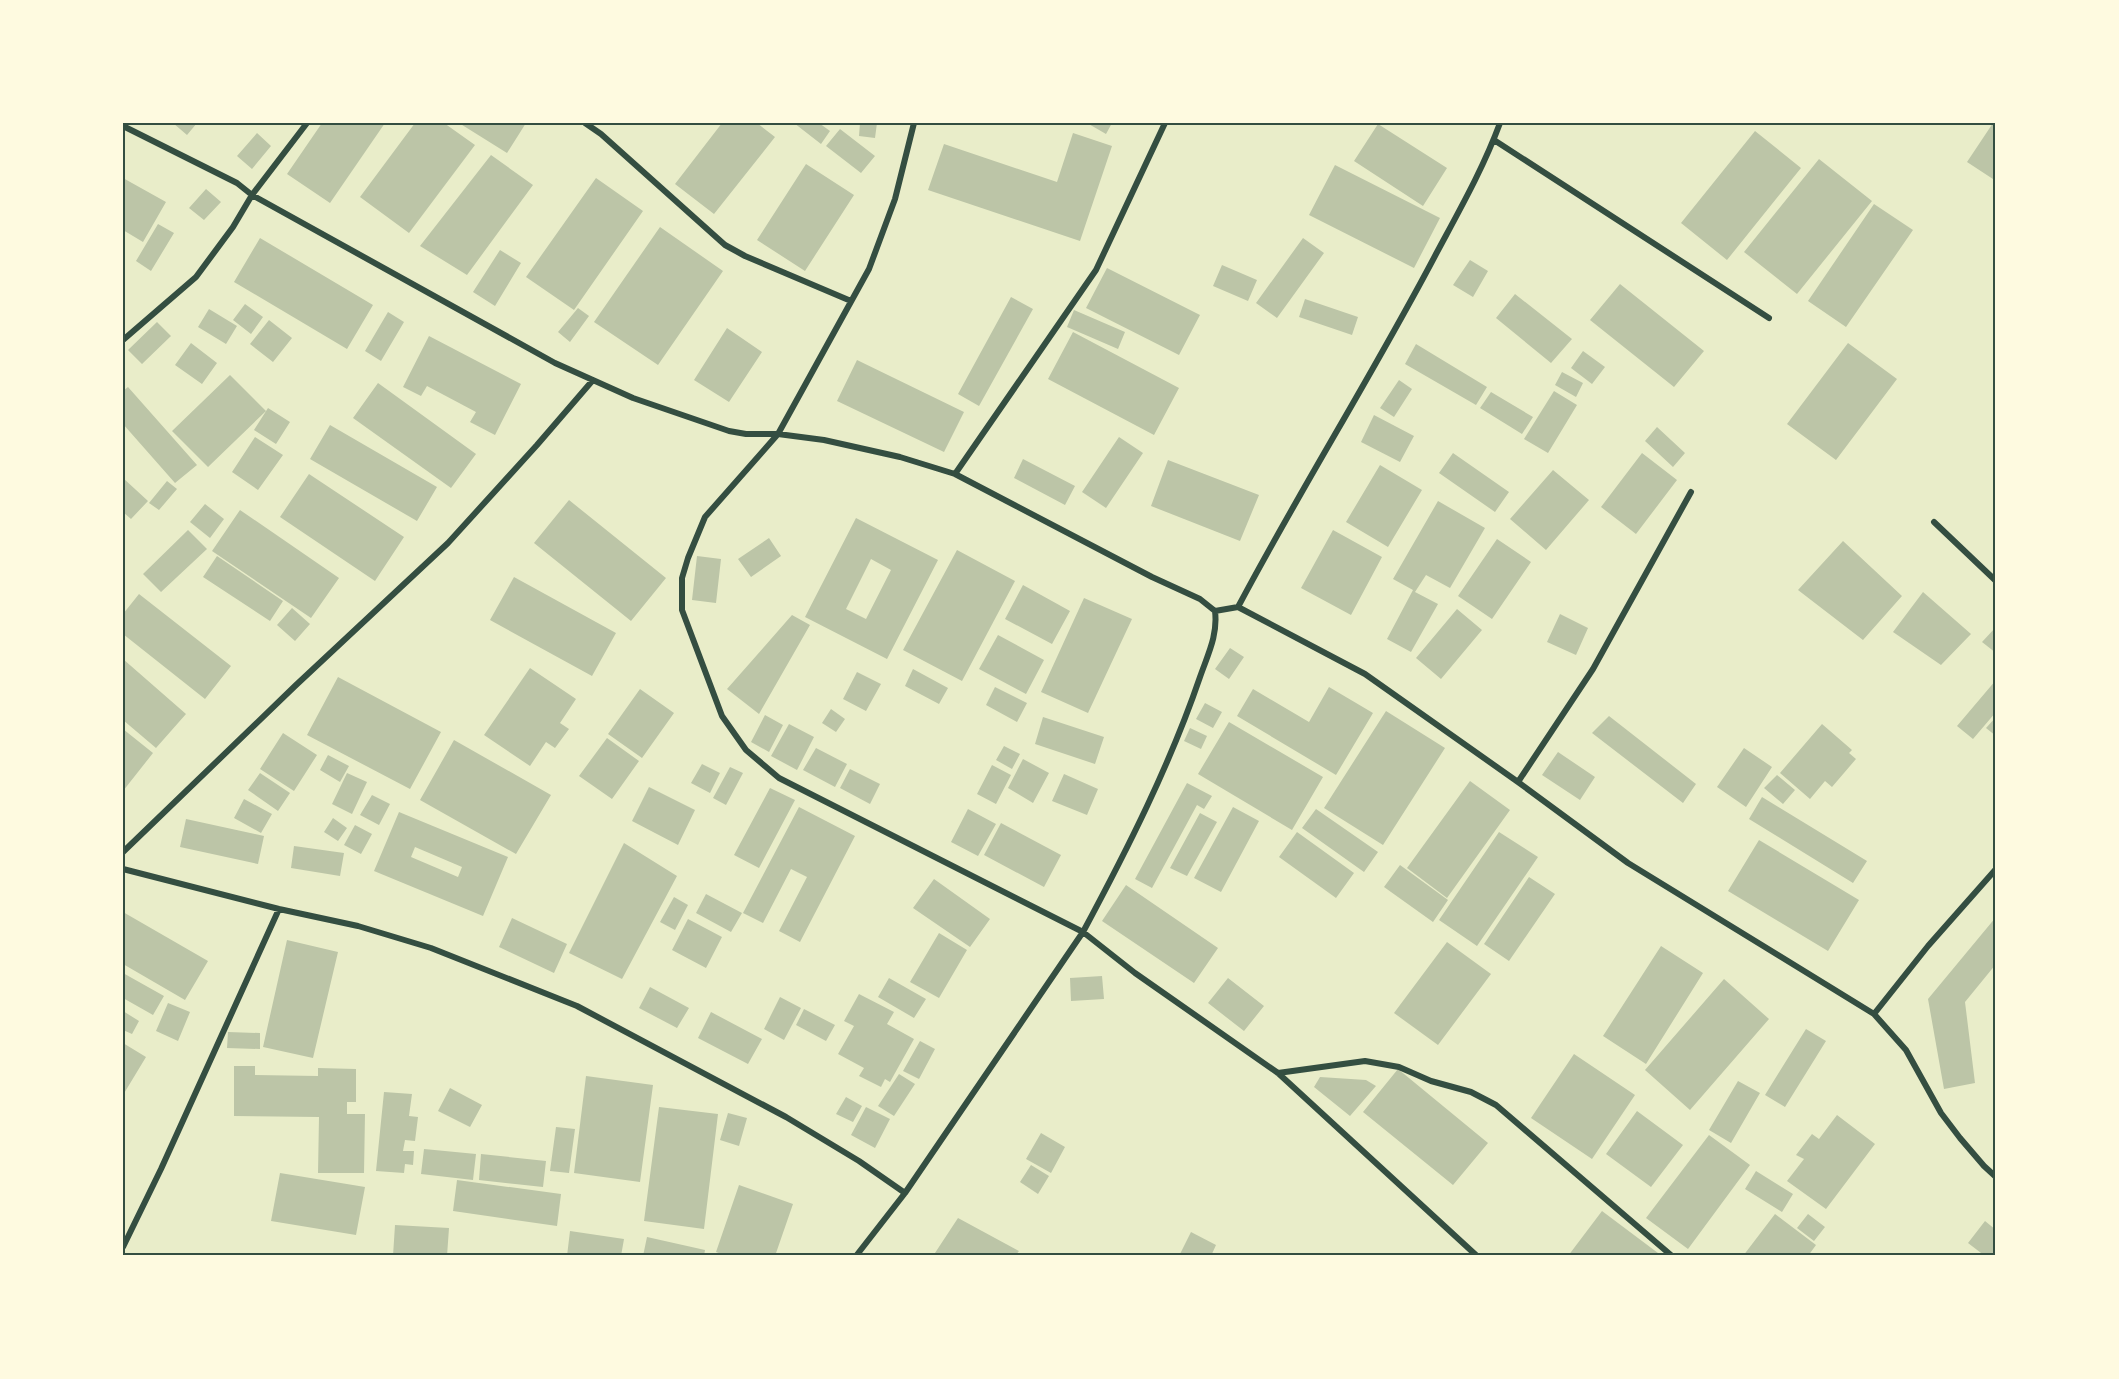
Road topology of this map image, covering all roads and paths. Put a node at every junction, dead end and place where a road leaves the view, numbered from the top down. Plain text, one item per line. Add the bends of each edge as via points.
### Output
1 (307, 123) edge
2 (585, 123) edge
3 (914, 123) edge
4 (1165, 123) edge
5 (1500, 123) edge
6 (123, 126) edge
7 (1494, 140) junction
8 (252, 195) junction
9 (850, 301) junction
10 (1769, 318) dead end
11 (123, 340) edge
12 (593, 380) junction
13 (778, 434) junction
14 (955, 474) junction
15 (1691, 492) dead end
16 (1934, 522) dead end
17 (1996, 581) edge
18 (1238, 608) junction
19 (1215, 611) junction
20 (1518, 782) junction
21 (123, 852) edge
22 (123, 868) edge
23 (1996, 869) edge
24 (279, 909) junction
25 (1083, 932) junction
26 (1874, 1014) junction
27 (1278, 1072) junction
28 (1996, 1177) edge
29 (905, 1193) junction
30 (123, 1246) edge
31 (856, 1256) edge
32 (1477, 1256) edge
33 (1672, 1256) edge

1 - 8 street
2 - 9 street via 725,245
3 - 9 street via 893,207 869,268
4 - 14 street via 1096,270
5 - 7 street
6 - 8 street via 237,183
7 - 10 street
7 - 18 street via 1402,319
8 - 11 street via 196,277
8 - 12 street via 521,345
9 - 13 street
12 - 13 street via 729,431
12 - 21 street via 448,543
13 - 14 street via 900,457
13 - 25 street via 705,517 682,578 682,610 722,716 746,750 779,778
14 - 19 street via 1200,599
15 - 20 street via 1593,669
16 - 17 street
18 - 19 street
18 - 20 street via 1365,674
19 - 25 street via 1217,627 1177,738
20 - 26 street via 1628,863
22 - 24 street
23 - 26 street
24 - 29 street via 358,926 431,948 577,1006 786,1117
24 - 30 street
25 - 27 street
25 - 29 street
26 - 28 street via 1906,1050 1959,1138
27 - 32 street
27 - 33 street via 1365,1061 1399,1067 1471,1092 1496,1105
29 - 31 street

